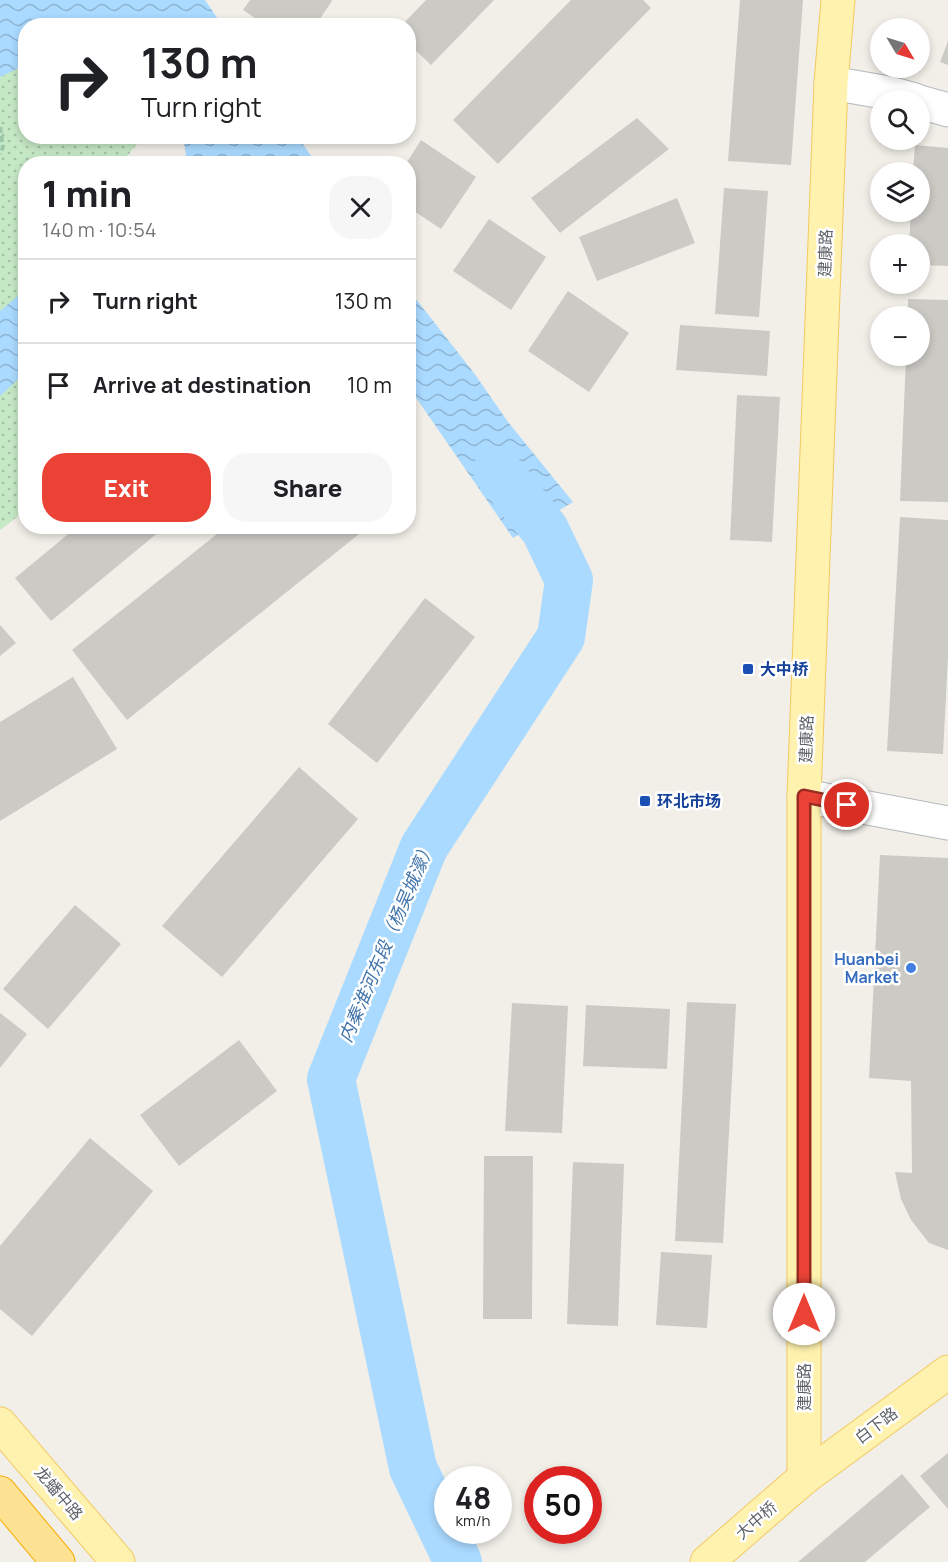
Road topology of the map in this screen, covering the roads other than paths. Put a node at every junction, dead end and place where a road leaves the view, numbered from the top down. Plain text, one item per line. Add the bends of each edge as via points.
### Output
1 (838, 0) edge
2 (831, 82) junction
3 (873, 90) edge
4 (930, 105) edge
5 (948, 110) edge
6 (804, 796) junction
7 (948, 823) edge
8 (948, 1372) edge
9 (0, 1424) edge
10 (804, 1479) junction
11 (0, 1493) edge
12 (58, 1562) edge
13 (118, 1562) edge
14 (707, 1562) edge

1 - 2 main road, 建康路
2 - 3 street
2 - 6 main road, 建康路
4 - 5 street
6 - 7 street
6 - 10 main road, 建康路
8 - 10 main road, 白下路
9 - 13 main road, 龙蟠中路
10 - 14 main road, 大中桥
11 - 12 highway

